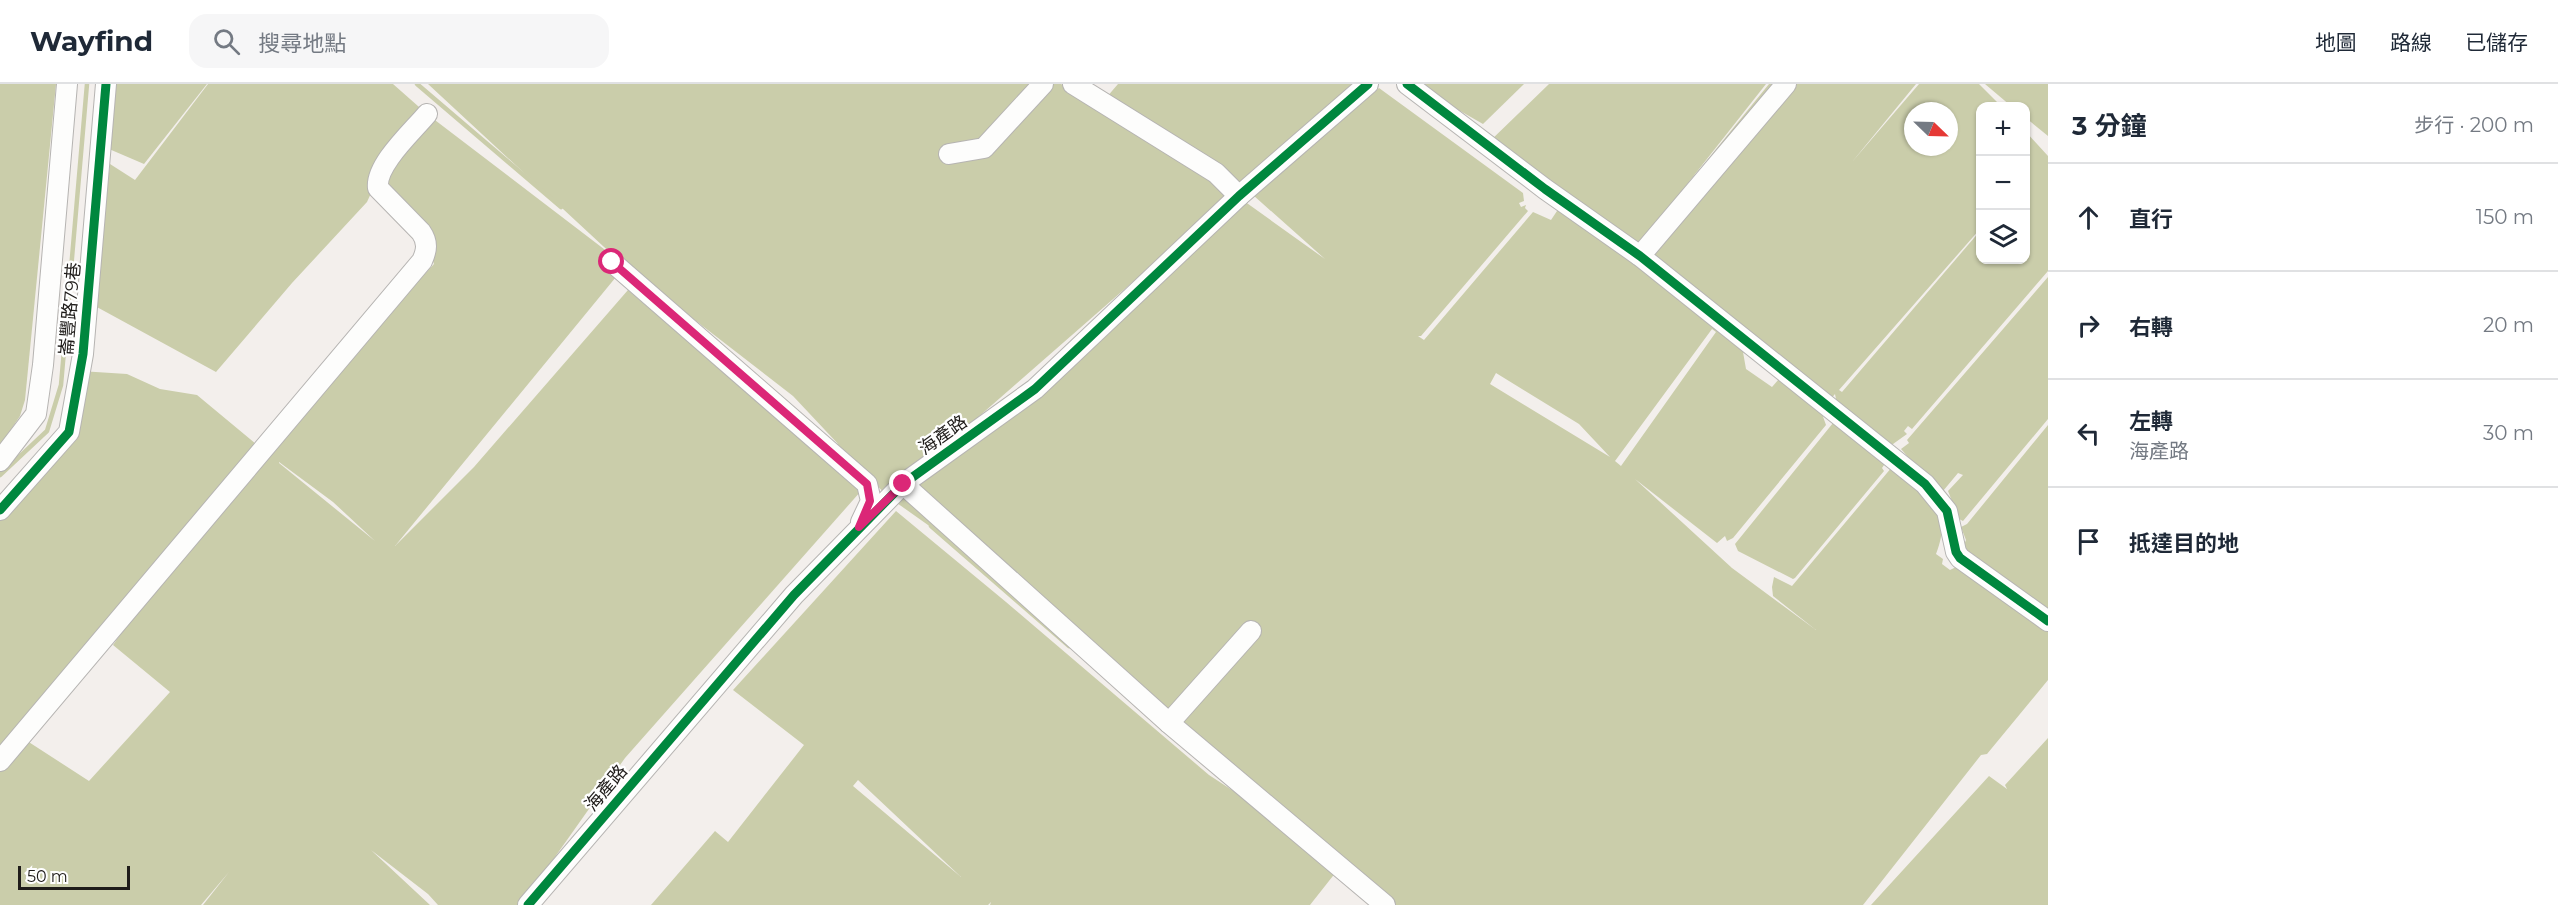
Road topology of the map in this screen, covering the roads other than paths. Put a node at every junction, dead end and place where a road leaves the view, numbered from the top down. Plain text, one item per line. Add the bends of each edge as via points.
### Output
1 (67, 84) edge
2 (106, 84) edge
3 (1043, 84) edge
4 (1073, 84) edge
5 (1368, 84) edge
6 (1407, 84) edge
7 (1785, 84) edge
8 (427, 114) dead end
9 (949, 154) dead end
10 (1239, 196) junction
11 (1640, 256) junction
12 (612, 262) dead end
13 (0, 461) edge
14 (903, 484) junction
15 (0, 510) edge
16 (859, 527) junction
17 (2048, 621) edge
18 (1251, 631) dead end
19 (1169, 723) junction
20 (0, 761) edge
21 (528, 905) edge
22 (1385, 905) edge

1 - 13 street via 36,414
2 - 15 street, 崙豐路79巷 via 83,354 69,432
3 - 9 street via 984,148
4 - 10 street via 1216,173
5 - 10 street, 海產路
6 - 11 street
7 - 11 street
8 - 20 street via 377,179 378,188 426,240 422,261
10 - 14 street, 海產路 via 1035,389
11 - 17 street via 1924,484 1947,510 1960,558
12 - 16 street via 867,484 870,501
14 - 16 street, 海產路
14 - 19 street
16 - 21 street, 海產路 via 717,682
18 - 19 street
19 - 22 street

